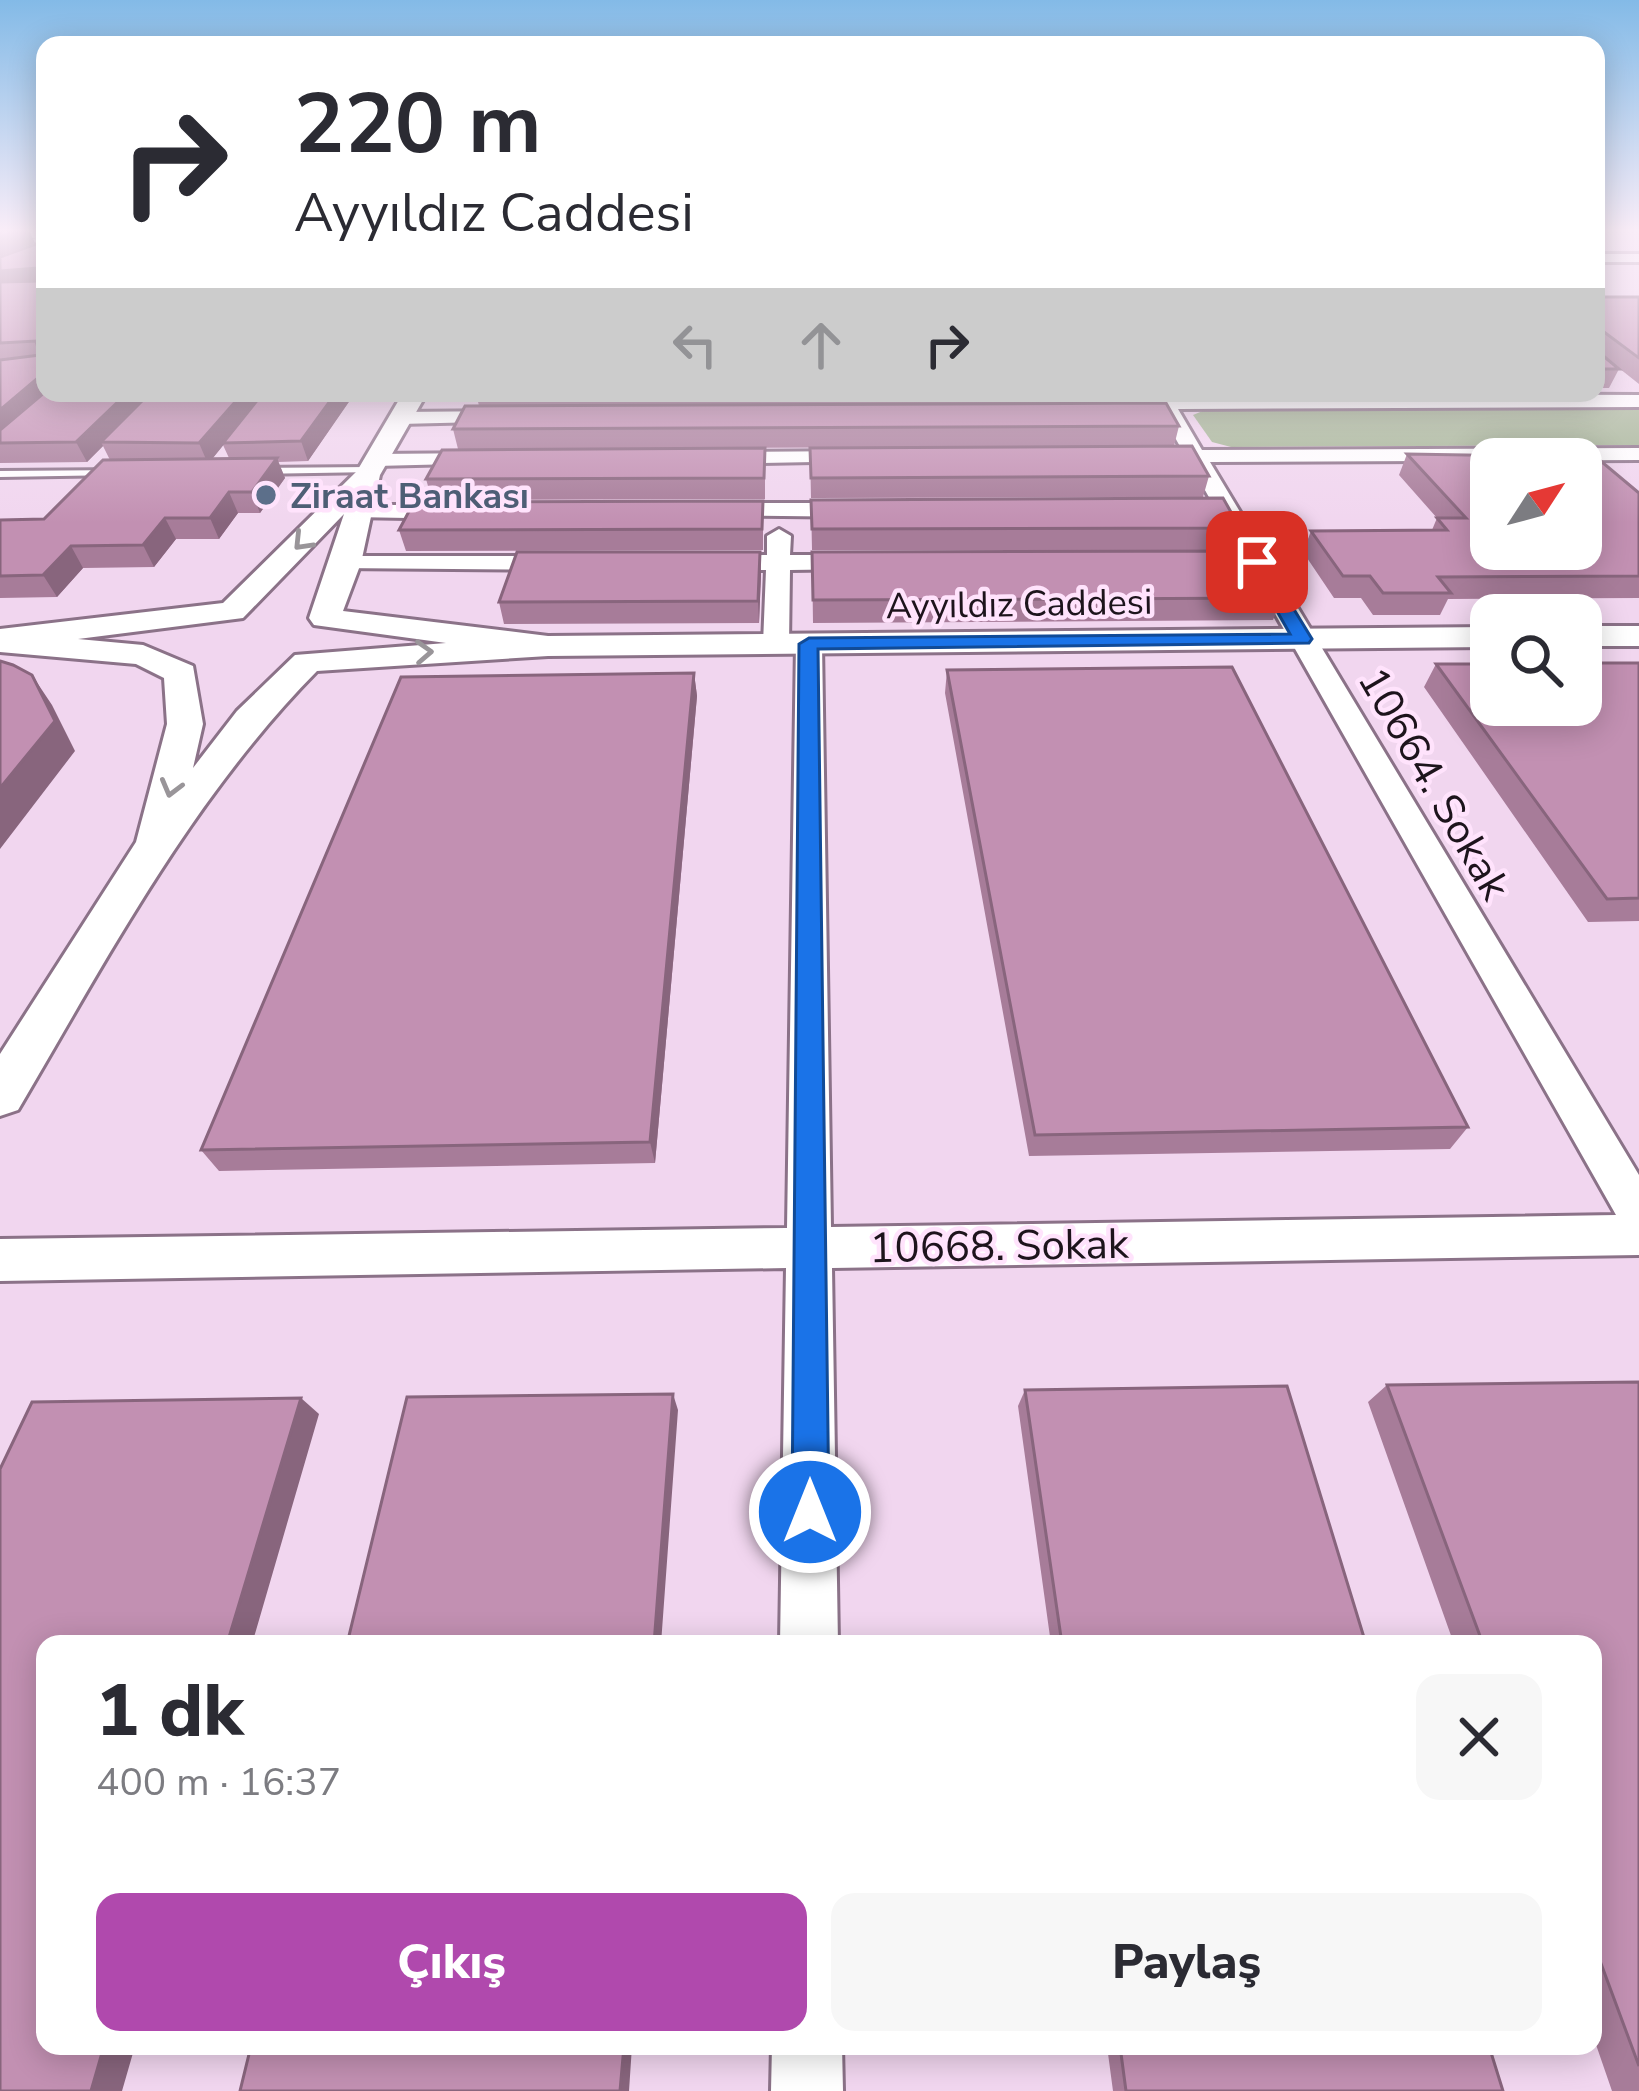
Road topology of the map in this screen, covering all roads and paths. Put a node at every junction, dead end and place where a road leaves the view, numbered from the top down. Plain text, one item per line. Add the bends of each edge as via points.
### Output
1 (1610, 375) edge
2 (1605, 399) edge
3 (1639, 399) edge
4 (410, 402) edge
5 (1400, 402) edge
6 (1160, 405) edge
7 (544, 417) edge
8 (400, 418) junction
9 (1639, 454) edge
10 (1195, 455) junction
11 (1126, 456) edge
12 (104, 457) edge
13 (686, 458) edge
14 (873, 458) edge
15 (519, 459) edge
16 (371, 468) junction
17 (237, 471) edge
18 (89, 472) junction
19 (131, 472) edge
20 (0, 473) edge
21 (781, 474) junction
22 (897, 509) edge
23 (687, 511) edge
24 (361, 512) junction
25 (477, 512) edge
26 (779, 562) junction
27 (898, 562) edge
28 (346, 563) junction
29 (596, 563) edge
30 (688, 563) edge
31 (299, 610) junction
32 (232, 611) junction
33 (1602, 636) edge
34 (1639, 636) edge
35 (1470, 637) edge
36 (1302, 639) junction
37 (0, 640) edge
38 (793, 644) junction
39 (548, 646) junction
40 (307, 662) junction
41 (212, 680) junction
42 (156, 842) junction
43 (0, 1096) edge
44 (1639, 1215) edge
45 (1639, 1235) edge
46 (812, 1247) junction
47 (0, 1260) edge
48 (809, 1635) edge
49 (807, 2055) edge
50 (806, 2091) edge

1 - 3 street
2 - 3 street
4 - 8 street
5 - 6 street
6 - 10 street, 10664. Sokak
7 - 8 street
8 - 16 street
9 - 10 street
10 - 11 street
10 - 36 street, 10664. Sokak via 1245,562
12 - 18 lane
13 - 21 street
14 - 21 street
15 - 16 street
16 - 17 lane
16 - 24 street
16 -> 32 street
18 - 19 lane
18 - 20 lane
21 - 22 street
21 - 23 street
21 - 26 street
24 - 25 street
24 - 28 street
26 - 27 street
26 - 30 street
26 - 38 street
28 - 29 street
28 - 31 street
31 - 32 street, Ayyıldız Caddesi
31 - 39 street, Ayyıldız Caddesi
31 - 40 street via 329,639
32 - 37 street
32 - 41 street via 180,640 173,664
33 - 34 street
35 - 36 street, Ayyıldız Caddesi
36 - 38 street, Ayyıldız Caddesi
36 - 44 street, 10664. Sokak
37 - 41 street via 143,655
38 - 39 street, Ayyıldız Caddesi
38 - 46 street
40 -> 39 street, Ayyıldız Caddesi
40 - 41 street, Ayyıldız Caddesi
40 - 42 street via 250,719
41 -> 42 street via 185,724
42 - 43 street
45 - 46 street, 10668. Sokak
46 - 47 street, 10668. Sokak
46 - 48 street
49 - 50 street

